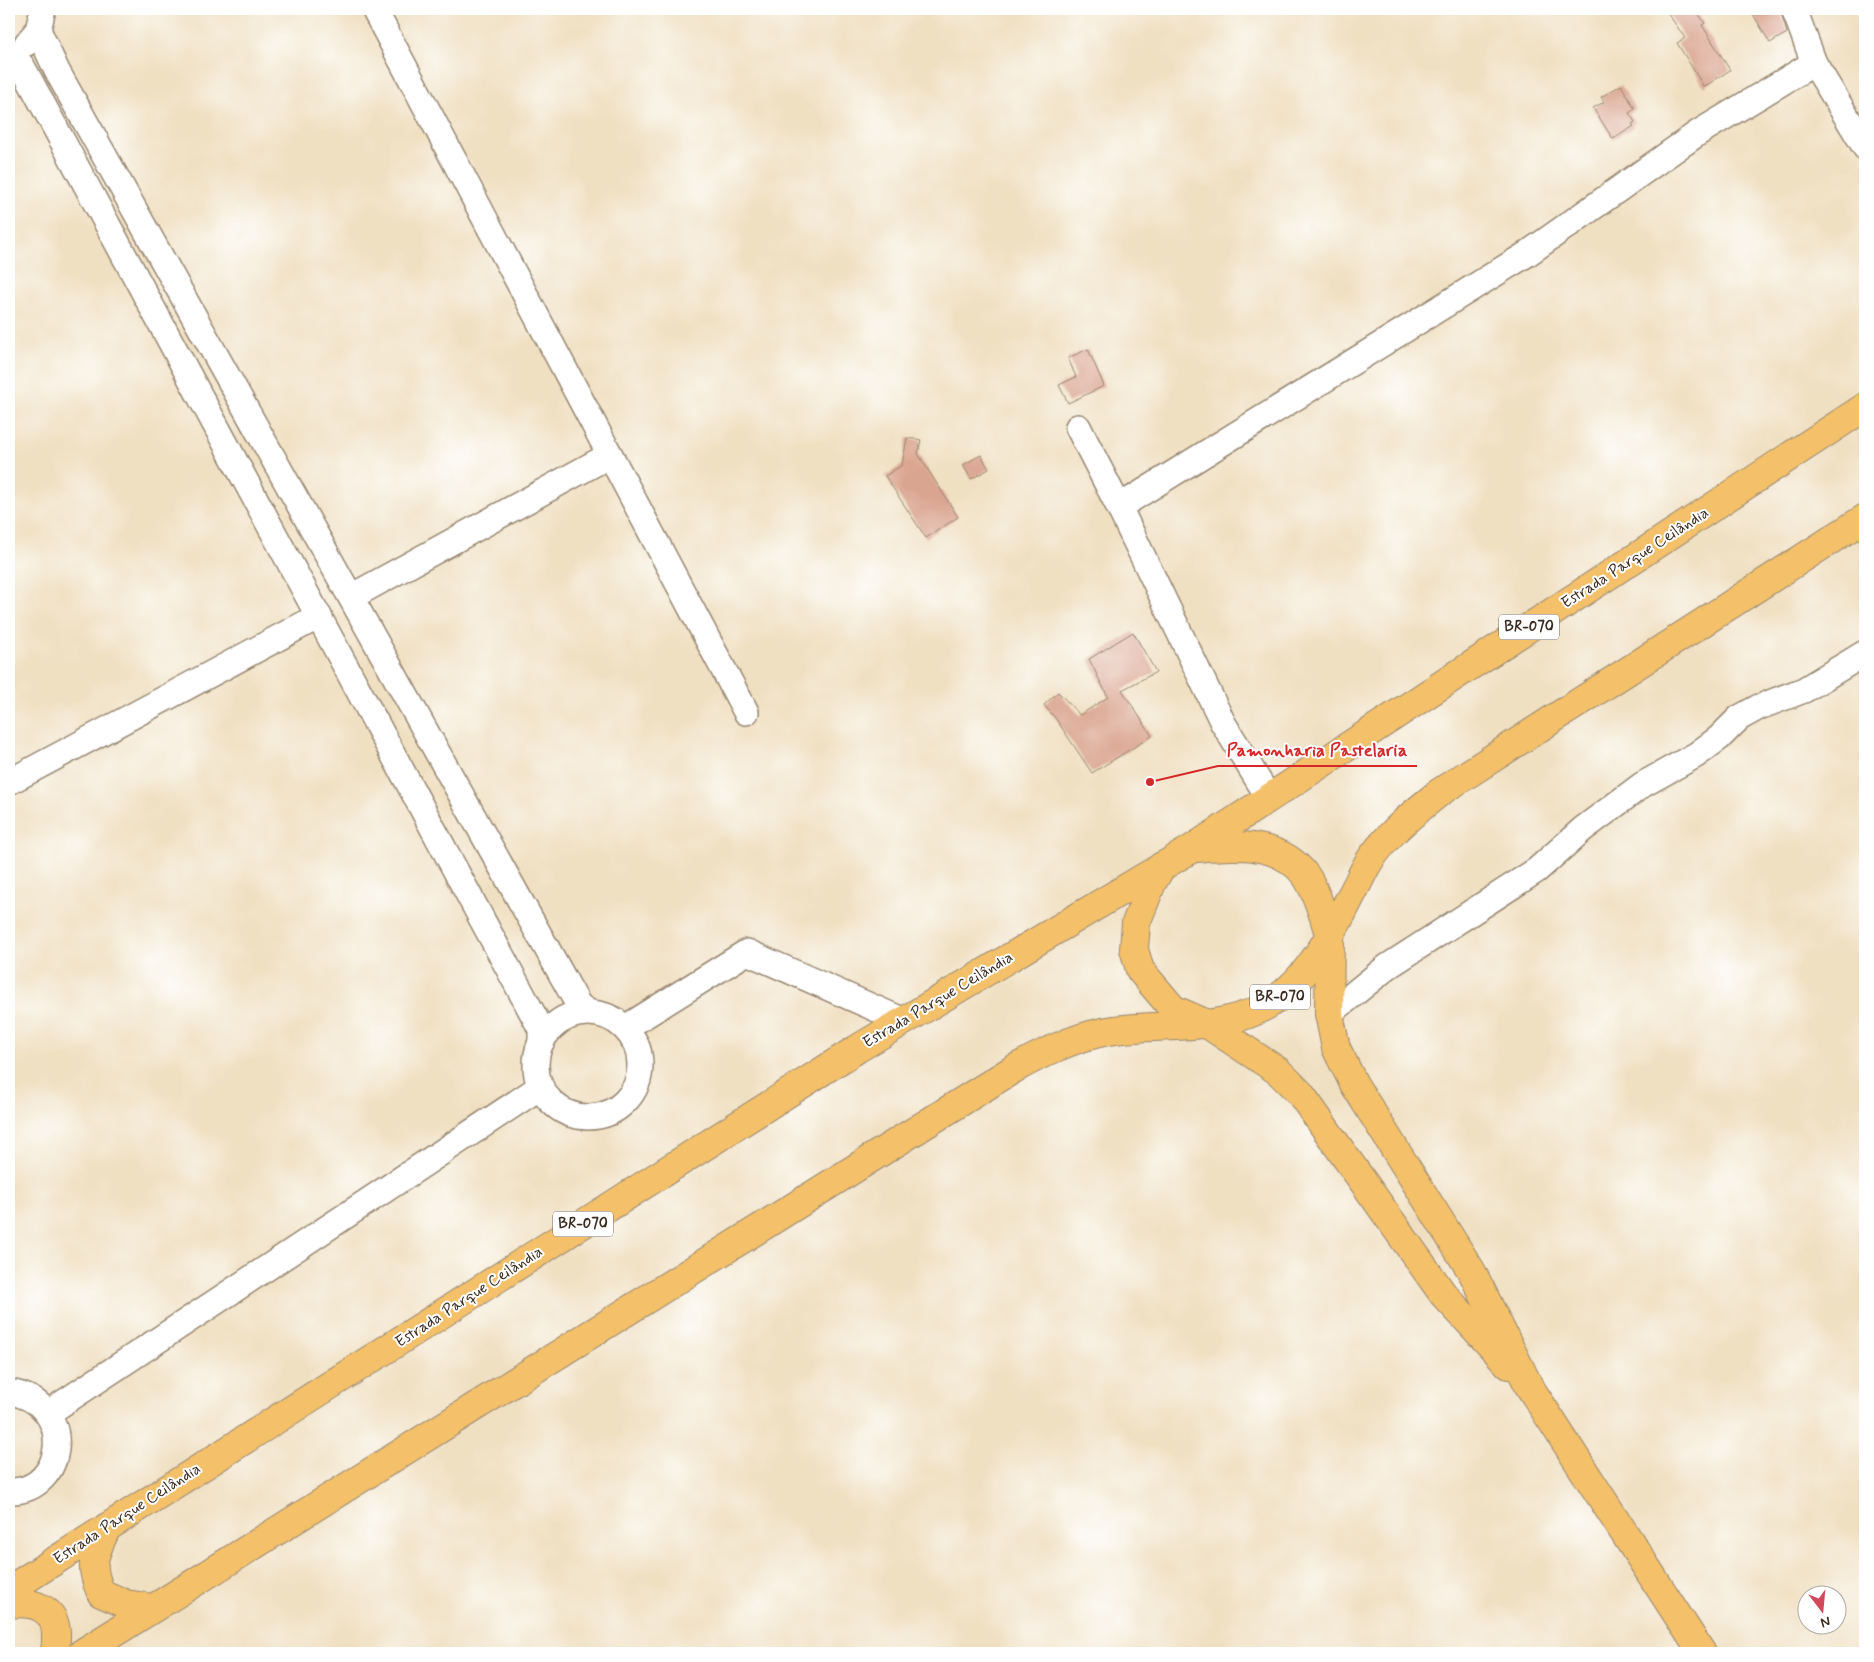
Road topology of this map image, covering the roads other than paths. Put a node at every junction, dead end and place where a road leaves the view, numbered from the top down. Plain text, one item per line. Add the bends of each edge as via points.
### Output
1 (374, 9) edge
2 (1794, 9) edge
3 (40, 20) edge
4 (9, 52) edge
5 (1814, 63) junction
6 (1865, 147) edge
7 (1865, 407) edge
8 (1078, 427) dead end
9 (610, 455) junction
10 (1119, 507) junction
11 (1865, 518) edge
12 (351, 597) junction
13 (319, 616) junction
14 (1865, 653) edge
15 (746, 712) dead end
16 (9, 782) edge
17 (1269, 798) junction
18 (1193, 848) junction
19 (1162, 866) junction
20 (1330, 937) junction
21 (588, 1012) junction
22 (1330, 1014) junction
23 (904, 1021) junction
24 (1207, 1024) junction
25 (625, 1028) junction
26 (541, 1042) junction
27 (540, 1088) junction
28 (1529, 1386) junction
29 (13, 1391) edge
30 (48, 1413) junction
31 (9, 1491) edge
32 (107, 1527) junction
33 (9, 1590) edge
34 (9, 1604) edge
35 (152, 1608) junction
36 (54, 1653) edge
37 (82, 1653) edge
38 (1702, 1653) edge

1 - 9 street
2 - 5 street
3 - 4 street via 29,41
3 - 12 street via 61,79
4 - 13 street via 22,66
5 - 6 street
5 - 10 street via 1698,132 1527,254
7 - 17 main road, Estrada Parque Ceilândia / BR-070
8 - 10 street
9 - 12 street
9 - 15 street
10 - 17 street via 1223,723
11 - 20 main road, BR-070 via 1440,792 1404,820 1371,858
12 - 21 street via 579,1006
13 - 16 street
13 - 26 street via 541,1029
14 - 22 street via 1804,690 1738,718 1696,755 1642,785 1583,829 1538,870 1386,967
17 - 18 main road, Estrada Parque Ceilândia / BR-070
18 - 19 main road, Estrada Parque Ceilândia / BR-070
18 - 20 main road via 1238,844 1267,848 1289,859 1306,876
19 - 23 main road, Estrada Parque Ceilândia / BR-070
19 - 24 main road via 1136,923 1134,949 1140,970 1172,1009
20 - 22 main road
20 - 24 main road, BR-070 via 1290,990 1268,1005
21 - 25 street via 605,1015
21 - 26 street via 571,1015 555,1024
22 - 28 main road via 1336,1048 1354,1084 1472,1272
23 - 25 street via 747,952
23 - 32 main road, Estrada Parque Ceilândia / BR-070
24 - 28 main road via 1278,1071 1300,1093 1443,1294
24 - 35 main road, BR-070 via 1103,1032 1058,1046 1012,1070
25 - 27 street via 639,1052 640,1069 627,1100 614,1110 589,1117 564,1112
26 - 27 street via 536,1053 535,1071
27 - 30 street
28 - 38 main road
29 - 30 street via 37,1401
30 - 31 street via 58,1444 54,1461 31,1486
32 - 33 main road, Estrada Parque Ceilândia / BR-070
32 - 35 main road via 92,1572 101,1593 126,1604
34 - 36 main road via 32,1604 53,1618 56,1633
35 - 37 main road, BR-070

